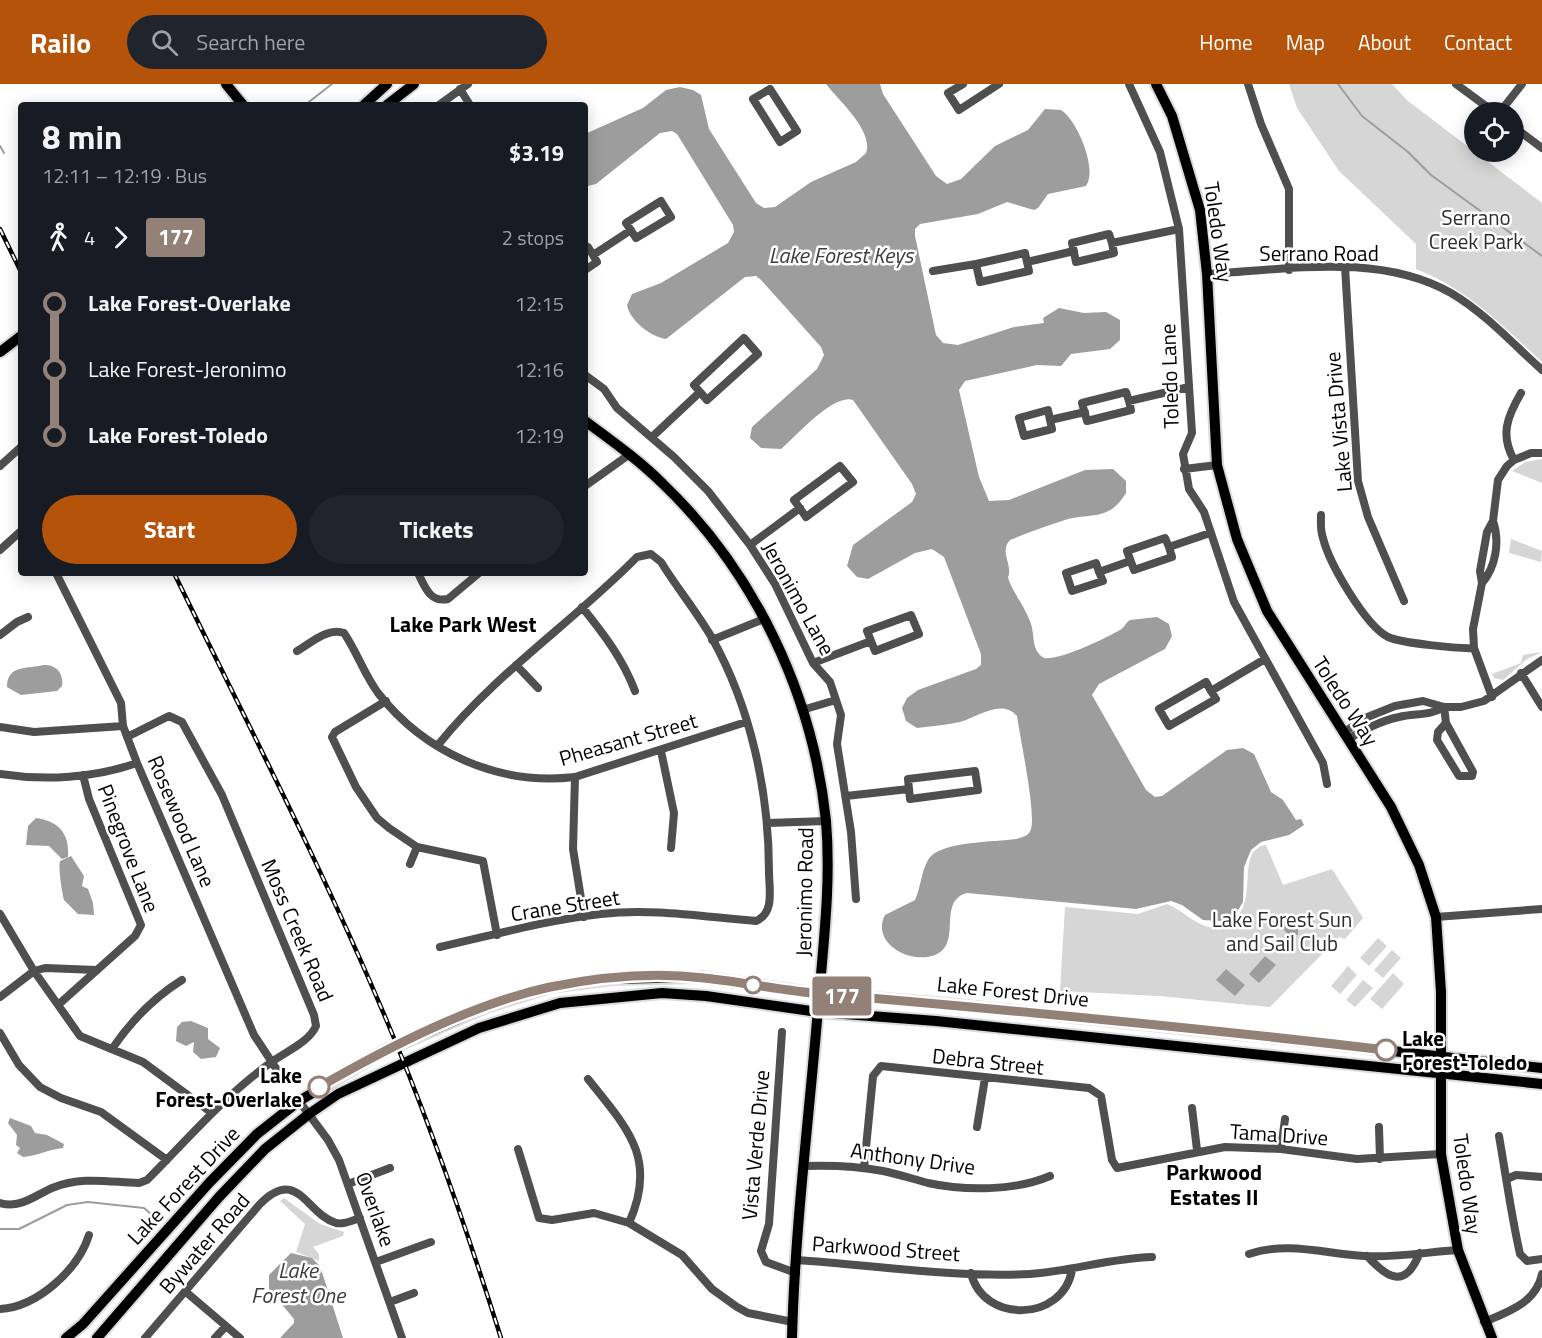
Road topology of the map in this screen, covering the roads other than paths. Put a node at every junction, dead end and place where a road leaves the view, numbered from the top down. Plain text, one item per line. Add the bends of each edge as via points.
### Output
1 (226, 84) edge
2 (387, 84) edge
3 (414, 84) edge
4 (756, 84) edge
5 (963, 84) edge
6 (999, 84) edge
7 (1129, 84) edge
8 (1156, 84) edge
9 (1248, 84) edge
10 (1456, 84) edge
11 (1522, 84) edge
12 (464, 86) edge
13 (762, 94) junction
14 (241, 102) edge
15 (367, 102) edge
16 (391, 102) edge
17 (443, 102) edge
18 (469, 102) edge
19 (1480, 102) edge
20 (1508, 102) edge
21 (1524, 134) edge
22 (1542, 148) edge
23 (1179, 229) junction
24 (631, 230) junction
25 (1112, 243) junction
26 (588, 247) edge
27 (1074, 251) junction
28 (593, 255) junction
29 (1027, 262) junction
30 (976, 264) junction
31 (1345, 267) junction
32 (588, 268) edge
33 (1289, 270) junction
34 (933, 272) dead end
35 (1207, 274) junction
36 (18, 338) edge
37 (18, 347) edge
38 (3, 350) edge
39 (1542, 370) edge
40 (588, 377) edge
41 (1189, 387) junction
42 (700, 392) junction
43 (1521, 393) dead end
44 (1129, 401) junction
45 (1085, 412) junction
46 (1050, 420) dead end
47 (588, 423) edge
48 (652, 437) junction
49 (18, 450) edge
50 (1542, 453) edge
51 (630, 454) junction
52 (1514, 460) junction
53 (1217, 465) junction
54 (0, 466) edge
55 (1184, 470) junction
56 (588, 484) edge
57 (800, 508) junction
58 (1321, 515) dead end
59 (1210, 533) junction
60 (18, 534) edge
61 (750, 545) junction
62 (1168, 547) junction
63 (0, 550) edge
64 (1130, 561) junction
65 (1099, 572) dead end
66 (58, 576) edge
67 (419, 576) edge
68 (475, 576) edge
69 (1404, 601) dead end
70 (582, 606) junction
71 (28, 616) dead end
72 (764, 618) junction
73 (0, 635) edge
74 (712, 640) junction
75 (871, 641) junction
76 (1474, 648) junction
77 (297, 651) dead end
78 (1265, 659) junction
79 (1542, 660) edge
80 (813, 663) junction
81 (516, 665) junction
82 (1521, 673) junction
83 (538, 688) dead end
84 (635, 691) dead end
85 (1211, 691) junction
86 (1492, 697) junction
87 (836, 700) junction
88 (386, 701) junction
89 (1444, 707) junction
90 (1542, 707) edge
91 (802, 710) junction
92 (746, 722) junction
93 (1446, 723) junction
94 (123, 726) junction
95 (0, 727) edge
96 (1345, 736) junction
97 (127, 737) junction
98 (438, 746) junction
99 (661, 751) junction
100 (137, 764) junction
101 (84, 775) junction
102 (0, 776) edge
103 (575, 777) junction
104 (1328, 784) dead end
105 (909, 789) junction
106 (846, 796) junction
107 (826, 821) junction
108 (768, 823) junction
109 (417, 847) junction
110 (671, 848) dead end
111 (410, 864) dead end
112 (856, 899) dead end
113 (1542, 909) edge
114 (0, 914) edge
115 (584, 917) junction
116 (1436, 917) junction
117 (497, 935) junction
118 (440, 947) dead end
119 (34, 970) junction
120 (97, 970) junction
121 (182, 980) dead end
122 (819, 994) junction
123 (0, 997) edge
124 (58, 1005) junction
125 (818, 1012) junction
126 (782, 1032) dead end
127 (0, 1033) edge
128 (112, 1049) junction
129 (1441, 1056) junction
130 (271, 1062) junction
131 (1542, 1068) edge
132 (1442, 1074) junction
133 (985, 1078) junction
134 (283, 1079) dead end
135 (588, 1080) dead end
136 (1542, 1084) edge
137 (299, 1101) junction
138 (1192, 1108) dead end
139 (212, 1113) junction
140 (309, 1114) junction
141 (1285, 1119) dead end
142 (977, 1127) dead end
143 (1379, 1127) dead end
144 (1499, 1136) dead end
145 (518, 1149) dead end
146 (1281, 1149) junction
147 (1197, 1150) junction
148 (1441, 1154) junction
149 (1380, 1159) junction
150 (167, 1160) junction
151 (805, 1166) junction
152 (390, 1168) dead end
153 (864, 1168) junction
154 (1117, 1168) joint
155 (1050, 1176) dead end
156 (1542, 1177) edge
157 (1507, 1179) junction
158 (348, 1184) junction
159 (0, 1203) edge
160 (360, 1218) junction
161 (630, 1223) junction
162 (89, 1235) dead end
163 (430, 1242) dead end
164 (1458, 1250) junction
165 (1420, 1253) junction
166 (1249, 1254) dead end
167 (1367, 1256) junction
168 (1152, 1257) dead end
169 (797, 1260) junction
170 (1542, 1260) edge
171 (376, 1262) junction
172 (1072, 1270) junction
173 (796, 1273) junction
174 (971, 1273) junction
175 (1542, 1274) edge
176 (186, 1292) junction
177 (414, 1293) dead end
178 (390, 1302) junction
179 (0, 1310) edge
180 (793, 1322) junction
181 (1484, 1322) junction
182 (226, 1326) junction
183 (66, 1338) edge
184 (97, 1338) edge
185 (145, 1338) edge
186 (215, 1338) edge
187 (240, 1338) edge
188 (402, 1338) edge
189 (792, 1338) edge
190 (1492, 1338) edge

1 - 14 main road
2 - 15 main road
3 - 16 main road
4 - 13 street
5 - 6 street via 948,93 959,110
7 - 23 street, Toledo Lane via 1160,152
8 - 35 main road, Toledo Way via 1186,157 1200,210
9 - 33 street via 1289,189
10 - 19 street
11 - 20 street
12 - 17 street
12 - 18 street
13 - 13 street via 753,99 780,142 797,131 770,89
21 - 22 street
23 - 25 street
23 - 41 street, Toledo Lane
24 - 24 street via 626,223 661,201 671,217 636,238
24 - 28 street
25 - 27 street via 1109,234 1072,243
25 - 27 street via 1114,253 1077,262
26 - 28 street
27 - 29 street
28 - 32 street via 597,262
29 - 30 street via 1025,253
29 - 30 street via 1029,271 980,282
30 - 34 street
31 - 33 street, Serrano Road
31 - 39 street, Serrano Road via 1404,274 1450,293
31 - 69 street, Lake Vista Drive via 1358,482 1368,517
33 - 35 street, Serrano Road
35 - 53 main road, Toledo Way
36 - 38 main road
37 - 38 main road
40 - 48 street, Jeronimo Lane
41 - 44 street
41 - 55 street, Toledo Lane via 1192,433 1183,454
42 - 42 street via 694,385 744,338 758,354 707,400
42 - 48 street
43 - 52 street via 1505,430
44 - 45 street via 1131,410 1087,421
44 - 45 street via 1126,392 1082,403
45 - 46 street
47 - 51 main road, Jeronimo Road
48 - 61 street, Jeronimo Lane via 692,473
49 - 54 street
50 - 52 street
51 - 56 street
51 - 72 main road, Jeronimo Road via 702,526 746,585
52 - 76 street via 1498,480 1493,521 1497,541 1490,573 1482,583 1473,629
53 - 55 street
53 - 96 main road, Toledo Way via 1237,539 1263,603
55 - 59 street, Toledo Lane
57 - 57 street via 794,500 840,466 853,482 806,517
57 - 61 street
58 - 76 street via 1322,538 1330,555 1352,595 1381,632 1400,640
59 - 62 street
59 - 78 street, Toledo Lane via 1234,602
60 - 63 street
61 - 80 street, Jeronimo Lane via 780,594
62 - 64 street via 1165,538 1127,551
62 - 64 street via 1172,557 1134,570
64 - 65 street
66 - 94 street, Rosewood Lane via 121,703
67 - 68 street via 435,599 448,599
70 - 74 street via 637,557 651,554 661,562
70 - 81 street
70 - 84 street via 628,672
71 - 73 street
72 - 74 street
72 - 91 main road, Jeronimo Road
74 - 92 street
75 - 75 street via 867,631 911,615 919,634 875,651
75 - 80 street
76 - 86 street
77 - 88 street, Pheasant Street via 329,632 344,633
78 - 85 street
78 - 104 street, Toledo Lane via 1323,763
79 - 82 street
80 - 87 street, Jeronimo Lane via 830,682
81 - 83 street
81 - 98 street via 461,716
82 - 86 street
82 - 90 street
85 - 85 street via 1206,682 1159,709 1169,726 1216,699
86 - 89 street
87 - 91 street
87 - 106 street, Jeronimo Lane via 841,720 837,744
88 - 98 street, Pheasant Street via 397,715
88 - 109 street via 332,737 367,805 389,828
89 - 93 street
89 - 96 street via 1423,701 1395,706 1365,718
91 - 107 main road, Jeronimo Road via 817,761
92 - 99 street, Pheasant Street
92 - 108 street
93 - 93 street via 1437,740 1459,776 1472,776
94 - 95 street via 34,732
94 - 97 street, Rosewood Lane
96 - 116 main road, Toledo Way via 1406,836
97 - 100 street, Rosewood Lane
97 - 130 street, Moss Creek Road via 166,717 177,717 222,795 316,1020 309,1036
98 - 103 street, Pheasant Street via 498,773 545,780
99 - 103 street, Pheasant Street
99 - 110 street via 674,813
100 - 101 street
100 - 130 street, Rosewood Lane via 254,1035
101 - 102 street
101 - 120 street, Pinegrove Lane via 89,799 141,926
103 - 115 street via 573,849
105 - 105 street via 908,778 975,771 978,790 910,799
105 - 106 street
106 - 112 street, Jeronimo Lane
107 - 108 street
107 - 122 main road, Jeronimo Road via 827,909
108 - 115 street, Crane Street via 769,899 766,914 756,921 674,913
109 - 111 street
109 - 117 street via 483,861
113 - 116 street
114 - 119 street
115 - 117 street, Crane Street
116 - 129 main road, Toledo Way
117 - 118 street, Crane Street
119 - 120 street
119 - 123 street
119 - 124 street
120 - 124 street, Pinegrove Lane
121 - 128 street via 129,1023
122 - 125 main road, Jeronimo Road
122 - 129 main road, Lake Forest Drive
122 - 137 main road, Lake Forest Drive via 701,977 612,978 550,987 486,1007 382,1052
124 - 128 street via 80,1036
125 - 132 main road, Lake Forest Drive
125 - 140 main road, Lake Forest Drive via 662,993 560,1002 479,1028 338,1094
125 - 151 main road, Jeronimo Road
126 - 173 street, Vista Verde Drive via 769,1224 761,1251 766,1262
127 - 150 street via 19,1065 40,1087 101,1112
128 - 139 street via 143,1062
129 - 131 main road, Lake Forest Drive
129 - 132 main road, Toledo Way
130 - 134 street, Rosewood Lane
130 - 139 street, Moss Creek Road
132 - 136 main road, Lake Forest Drive
132 - 148 main road, Toledo Way
133 - 142 street
133 - 153 street, Debra Street via 877,1069 873,1076
133 - 154 street, Debra Street via 1096,1091 1104,1103 1112,1160
135 - 161 street via 632,1137 639,1157 641,1188
137 - 140 street, Overlake
137 - 183 main road, Lake Forest Drive via 257,1134
138 - 147 street
139 - 150 street, Moss Creek Road
140 - 158 street, Overlake via 335,1151
140 - 184 main road, Lake Forest Drive via 265,1149 227,1189
141 - 146 street
143 - 149 street
144 - 157 street
145 - 161 street via 539,1218 552,1220 594,1213
146 - 147 street, Tama Drive
146 - 149 street, Tama Drive
147 - 154 street, Tama Drive
148 - 149 street, Tama Drive
148 - 164 main road, Toledo Way
150 - 159 street, Moss Creek Road via 144,1182 86,1179 61,1185 20,1204
151 - 153 street, Anthony Drive
151 - 169 main road, Jeronimo Road
152 - 158 street
153 - 155 street, Anthony Drive via 928,1183 964,1186 1020,1186
156 - 157 street via 1516,1175
157 - 170 street via 1506,1191 1522,1259
158 - 160 street, Overlake
160 - 171 street, Overlake
160 - 176 street, Bywater Road via 341,1224 334,1222 296,1192 274,1192
161 - 180 street via 682,1255 712,1289 737,1307
162 - 179 street via 84,1249 45,1294 24,1305
163 - 171 street
164 - 165 street
164 - 181 main road, Toledo Way
165 - 167 street
165 - 167 street via 1408,1273 1401,1276 1386,1273
166 - 167 street via 1281,1248
168 - 172 street, Parkwood Street via 1125,1257
169 - 173 main road, Jeronimo Road
169 - 174 street, Parkwood Street
171 - 178 street, Overlake
172 - 174 street, Parkwood Street
172 - 174 street, Parkwood Street via 1066,1286 1050,1302 1024,1312 996,1304 979,1292
173 - 180 main road, Jeronimo Road
175 - 181 street via 1537,1288 1519,1307
176 - 182 street
176 - 185 street, Bywater Road
177 - 178 street
178 - 188 street, Overlake
180 - 189 main road, Jeronimo Road
181 - 190 main road, Toledo Way
182 - 186 street
182 - 187 street

